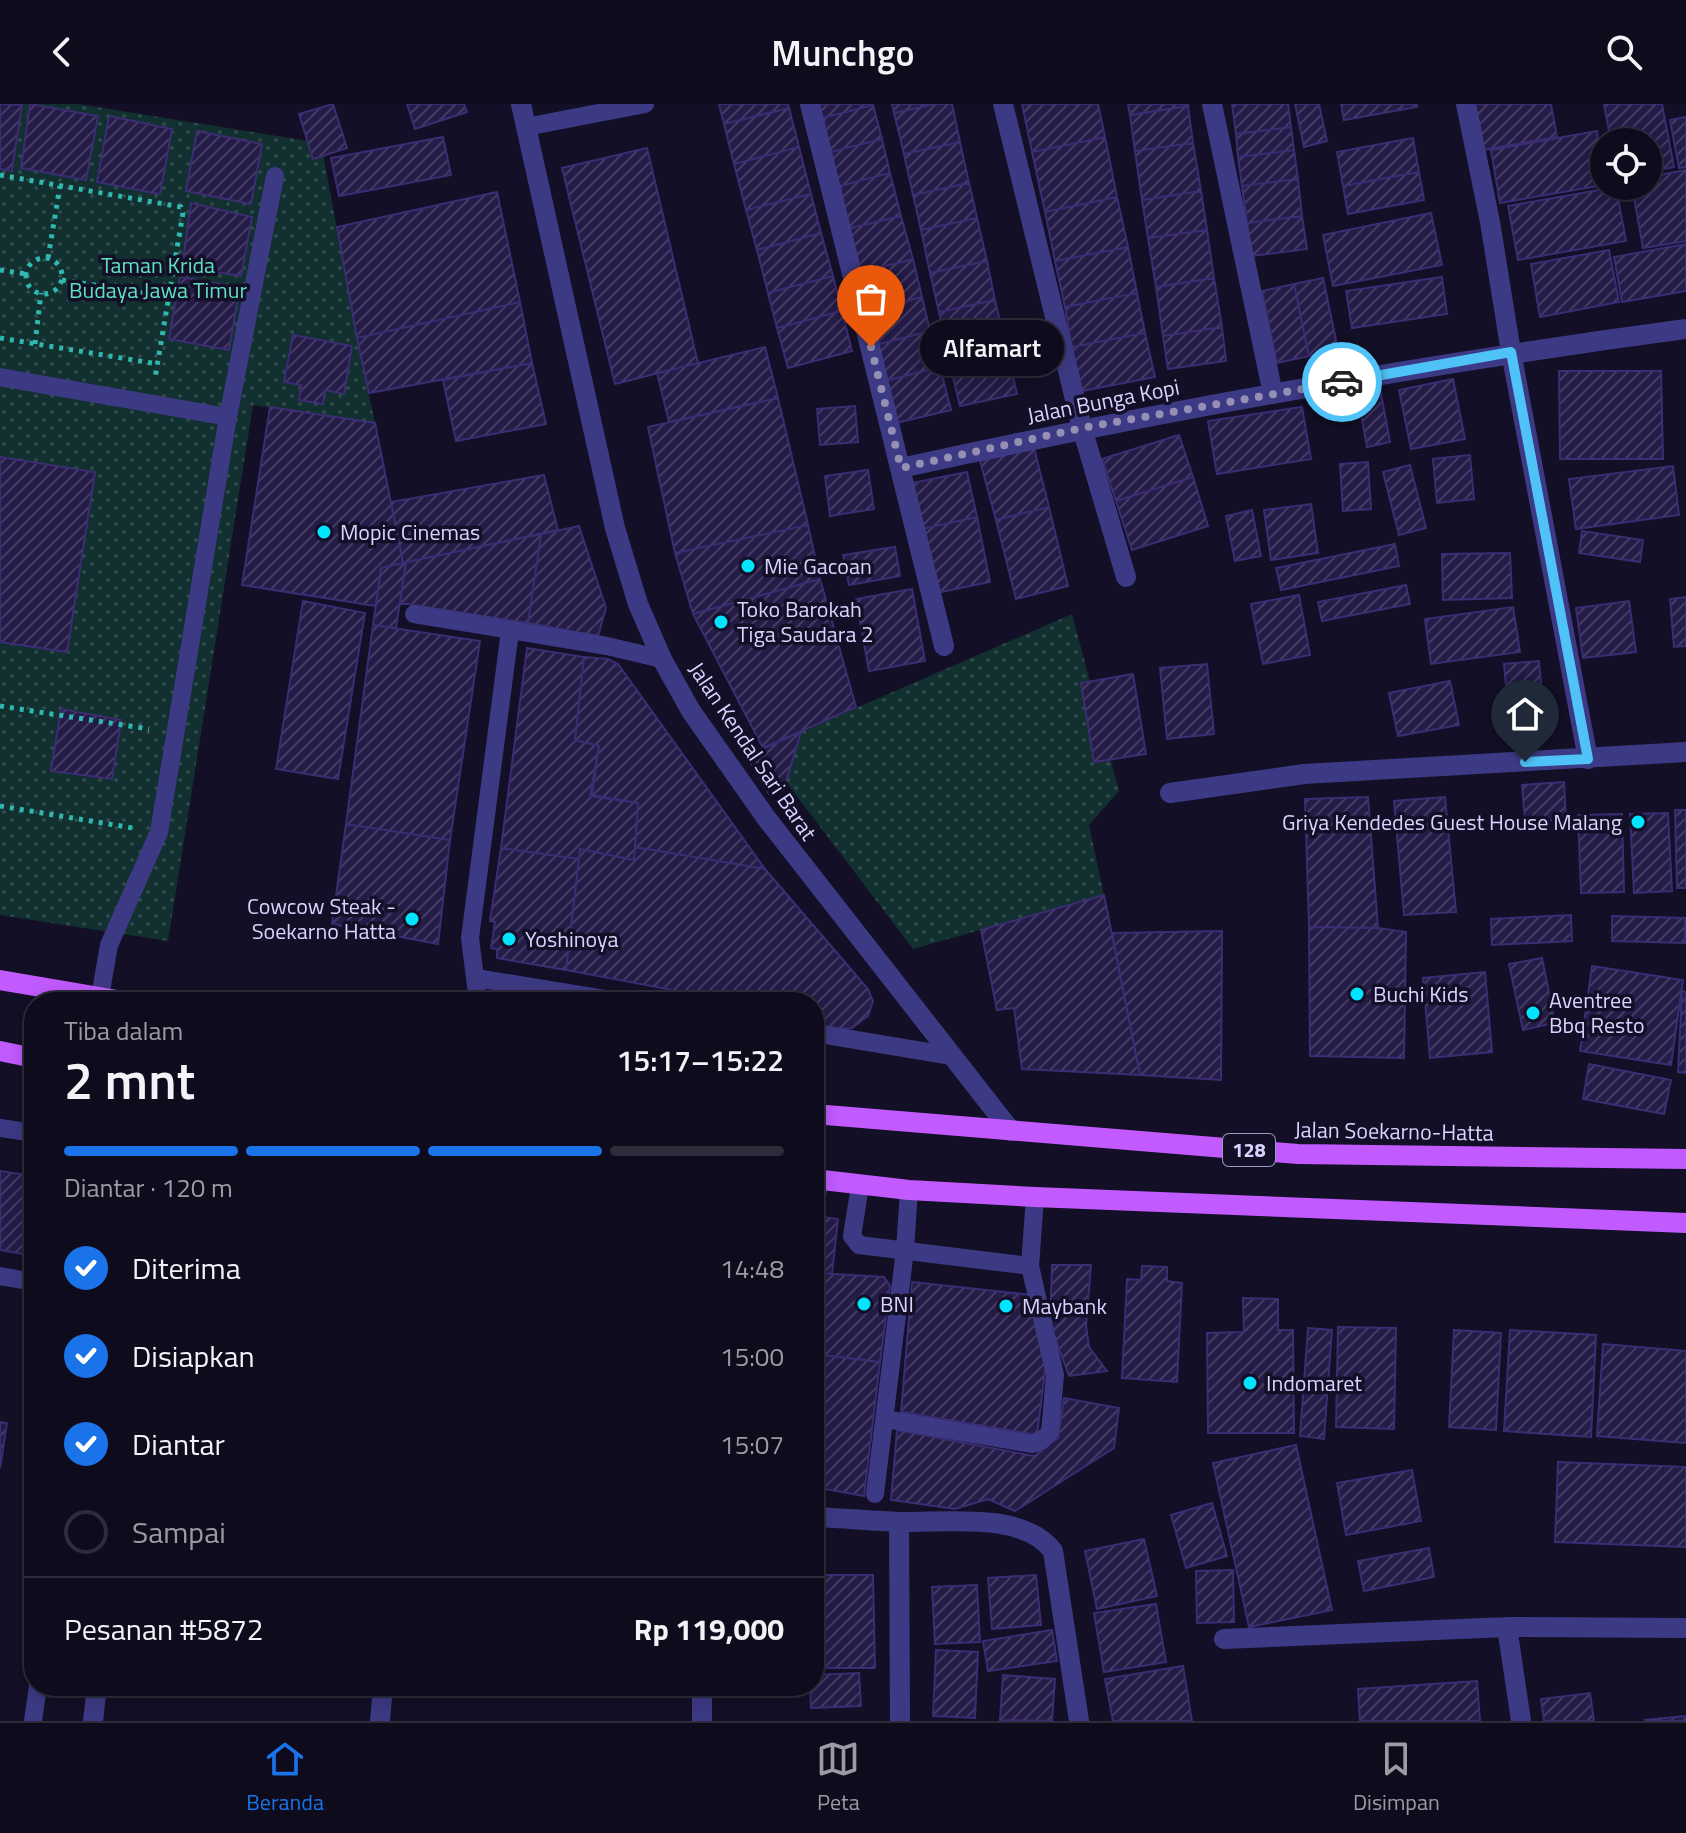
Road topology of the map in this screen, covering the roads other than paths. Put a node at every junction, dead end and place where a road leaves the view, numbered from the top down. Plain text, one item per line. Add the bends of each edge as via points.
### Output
1 (521, 104) edge
2 (645, 104) edge
3 (810, 104) edge
4 (1003, 104) edge
5 (1212, 104) edge
6 (1466, 104) edge
7 (526, 127) junction
8 (275, 176) dead end
9 (1686, 329) edge
10 (1511, 352) junction
11 (0, 377) edge
12 (1273, 394) junction
13 (228, 417) junction
14 (1082, 428) junction
15 (901, 468) junction
16 (1126, 577) dead end
17 (414, 614) dead end
18 (510, 631) junction
19 (944, 646) dead end
20 (662, 659) junction
21 (1686, 752) edge
22 (1588, 759) junction
23 (1170, 793) dead end
24 (476, 978) junction
25 (0, 982) edge
26 (56, 992) edge
27 (101, 992) edge
28 (477, 992) edge
29 (562, 992) edge
30 (824, 1035) edge
31 (0, 1051) edge
32 (24, 1056) edge
33 (952, 1056) junction
34 (824, 1115) edge
35 (0, 1128) edge
36 (1011, 1131) junction
37 (24, 1132) edge
38 (1686, 1159) edge
39 (824, 1181) edge
40 (860, 1186) junction
41 (909, 1190) junction
42 (1035, 1197) junction
43 (1686, 1223) edge
44 (905, 1250) junction
45 (1030, 1266) junction
46 (0, 1276) edge
47 (24, 1280) edge
48 (885, 1419) junction
49 (875, 1494) dead end
50 (824, 1518) edge
51 (899, 1522) junction
52 (1507, 1627) junction
53 (1686, 1628) edge
54 (1224, 1639) dead end
55 (37, 1696) edge
56 (96, 1696) edge
57 (382, 1696) edge
58 (702, 1696) edge
59 (380, 1720) edge
60 (33, 1721) edge
61 (93, 1721) edge
62 (702, 1721) edge
63 (900, 1721) edge
64 (1079, 1721) edge
65 (1521, 1721) edge

1 - 7 street, Jalan Kendal Sari Barat
2 - 7 lane
3 - 15 street
4 - 14 street
5 - 12 street
6 - 10 street
7 - 20 street, Jalan Kendal Sari Barat via 615,528 638,604
8 - 13 lane
9 - 10 street, Jalan Bunga Kopi
10 - 12 street, Jalan Bunga Kopi
10 - 22 street
11 - 13 lane
12 - 14 street, Jalan Bunga Kopi
13 - 27 lane via 159,832 109,945
14 - 15 street, Jalan Bunga Kopi
14 - 16 street
15 - 19 street
17 - 18 lane
18 - 20 lane
18 - 24 lane via 470,938
20 - 33 street, Jalan Kendal Sari Barat via 691,711 767,819
21 - 22 street
22 - 23 street via 1304,774
24 - 28 lane
24 - 29 lane
25 - 26 main road
30 - 33 lane
31 - 32 main road
33 - 36 street, Jalan Kendal Sari Barat
34 - 36 main road, Jalan Soekarno-Hatta / 128
35 - 37 lane
36 - 38 main road, Jalan Soekarno-Hatta / 128 via 1298,1154
39 - 40 main road
40 - 41 main road
40 - 44 lane via 855,1242
41 - 42 main road
41 - 44 lane
42 - 43 main road
42 - 45 lane
44 - 45 lane
44 - 48 lane
45 - 48 lane via 1055,1375 1050,1432 1032,1444
46 - 47 lane
48 - 49 lane
50 - 51 street
51 - 63 street
51 - 64 street via 992,1522 1032,1532 1047,1543 1053,1551
52 - 53 street
52 - 54 street
52 - 65 street
55 - 60 lane
56 - 61 street
57 - 59 street
58 - 62 street

